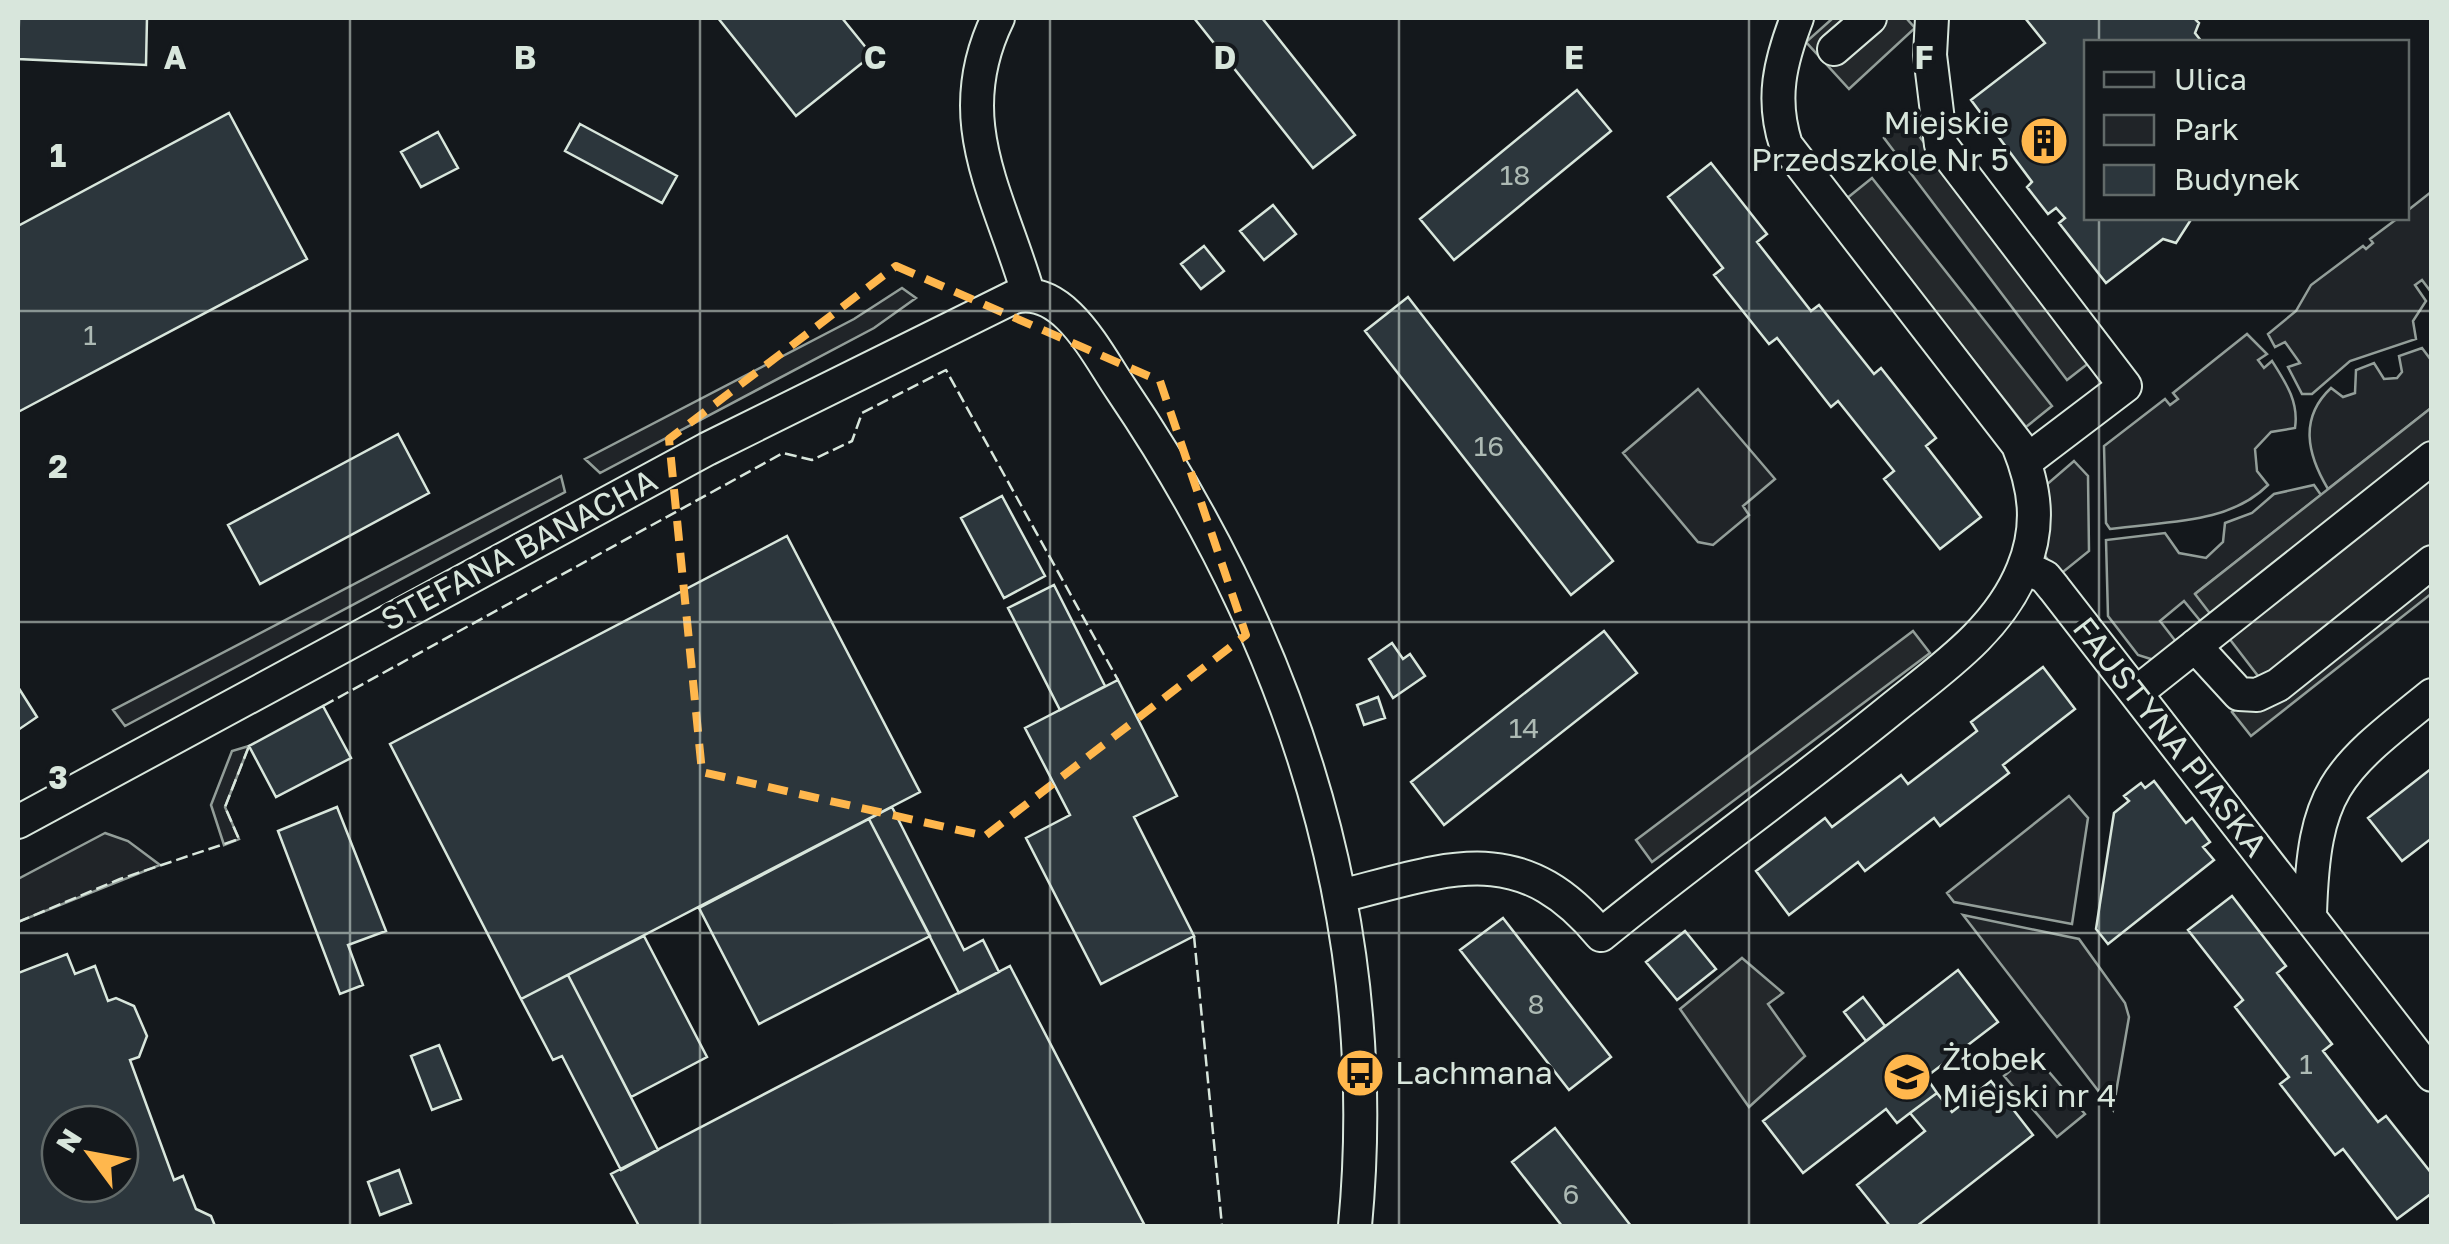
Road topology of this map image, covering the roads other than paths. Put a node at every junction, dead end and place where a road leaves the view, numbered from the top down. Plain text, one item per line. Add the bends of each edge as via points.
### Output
1 (998, 18) edge
2 (1797, 18) edge
3 (1870, 18) edge
4 (1932, 18) edge
5 (1834, 50) dead end
6 (1028, 294) junction
7 (2432, 458) edge
8 (2025, 462) junction
9 (2432, 562) edge
10 (2024, 567) junction
11 (2196, 646) junction
12 (2136, 693) junction
13 (2432, 695) edge
14 (18, 822) edge
15 (1341, 896) junction
16 (2310, 914) junction
17 (2432, 1075) edge
18 (1355, 1226) edge

1 - 6 street via 976,83 976,124
2 - 8 street via 1777,84 1779,123 1790,154 2010,432
3 - 5 street
4 - 8 street via 1941,145 2125,386
6 - 14 street, STEFANA BANACHA via 707,449
6 - 15 street via 1059,306 1098,356 1224,558 1296,731
7 - 11 street
8 - 10 street via 2036,501
9 - 11 street via 2256,695 2239,694
10 - 12 street, FAUSTYNA PIASKA via 2045,577
10 - 15 street via 1970,645 1601,935 1556,891 1488,867 1461,867
11 - 12 street
12 - 16 street, FAUSTYNA PIASKA
13 - 16 street, FAUSTYNA PIASKA via 2363,750 2334,788 2314,840
15 - 18 street via 1360,1073
16 - 17 street, FAUSTYNA PIASKA

